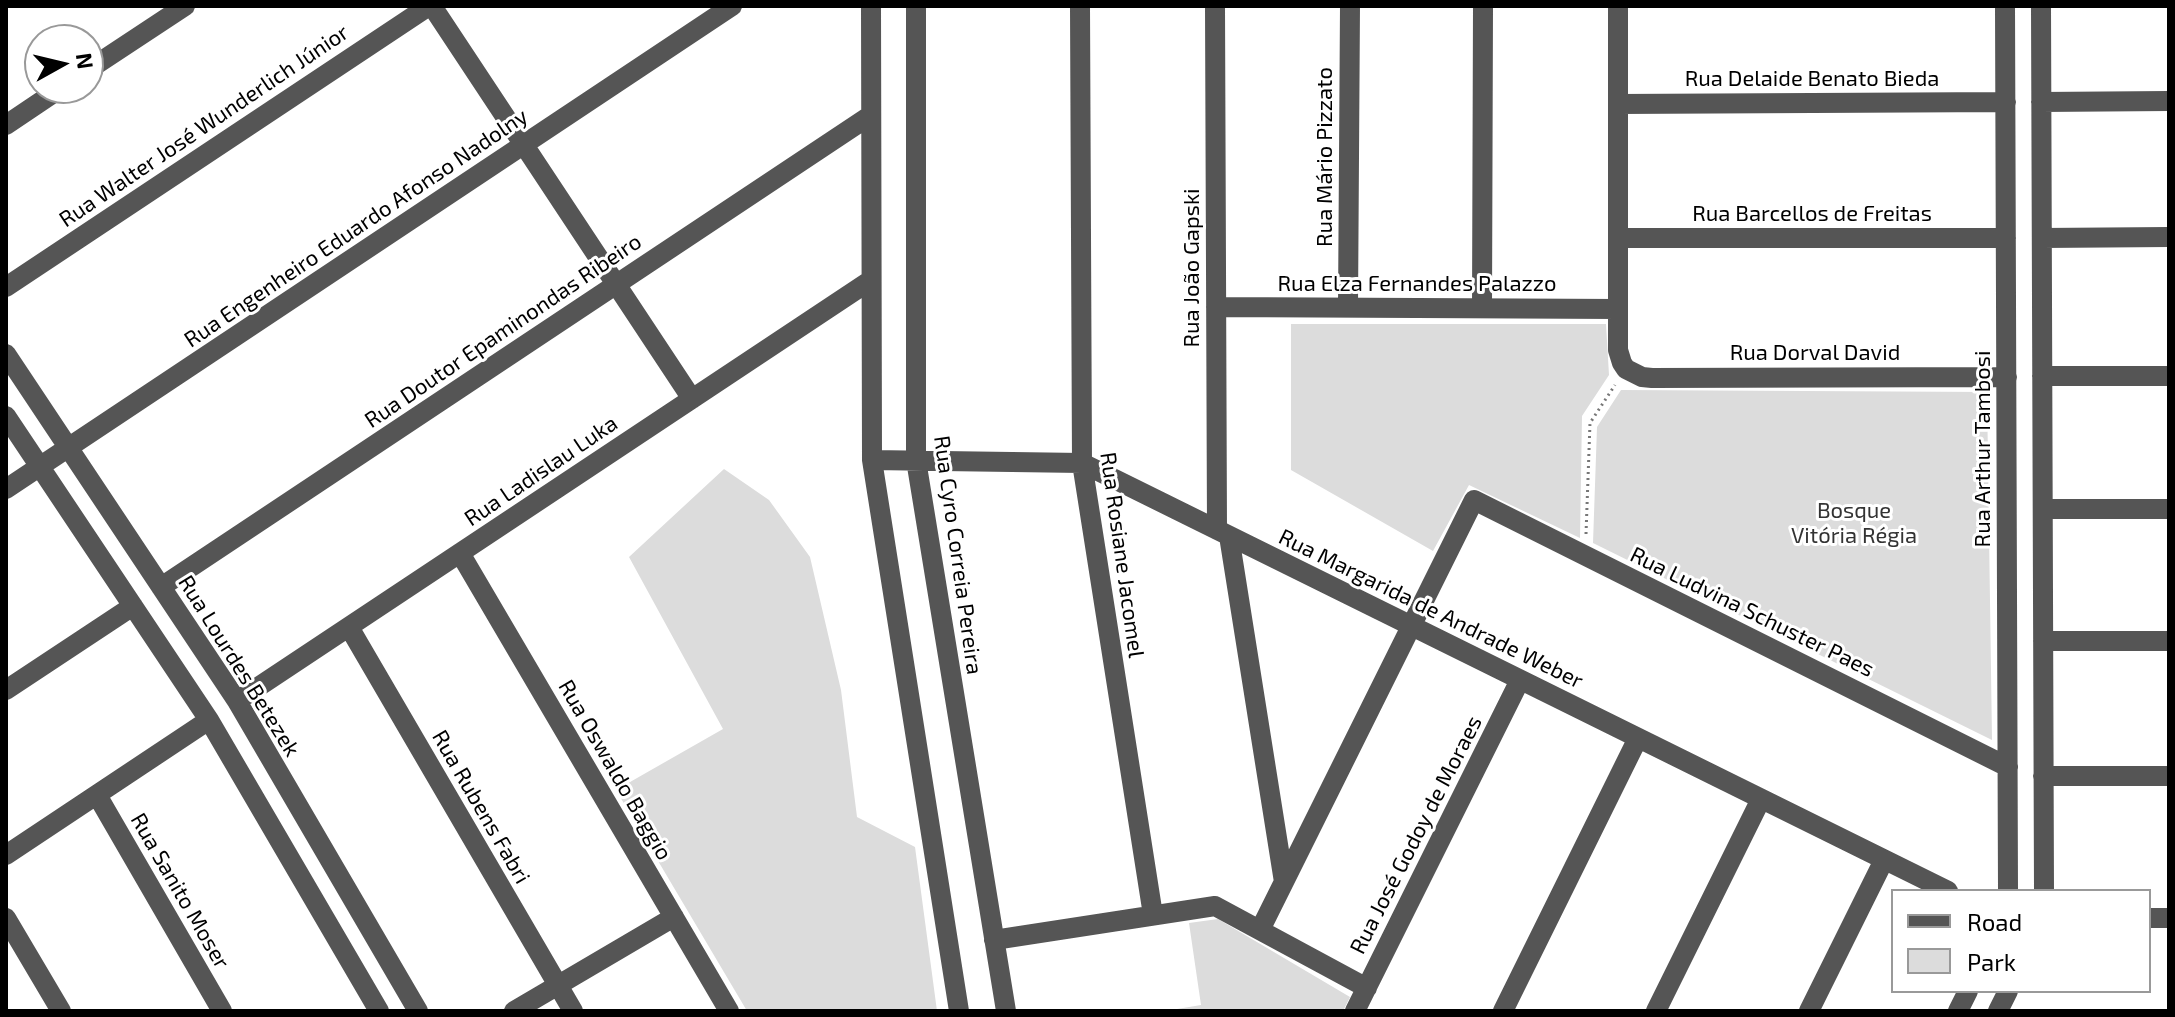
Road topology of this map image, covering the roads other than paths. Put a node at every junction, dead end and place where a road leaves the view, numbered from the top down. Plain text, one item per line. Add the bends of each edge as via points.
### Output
1 (185, 6) edge
2 (430, 6) edge
3 (732, 6) edge
4 (871, 6) edge
5 (916, 6) edge
6 (1080, 6) edge
7 (1215, 6) edge
8 (1350, 6) edge
9 (1483, 6) edge
10 (1618, 6) edge
11 (2005, 6) edge
12 (2041, 6) edge
13 (104, 59) edge
14 (2169, 101) edge
15 (2006, 102) junction
16 (2041, 102) junction
17 (37, 104) edge
18 (1618, 104) junction
19 (871, 115) junction
20 (6, 125) edge
21 (524, 145) junction
22 (2169, 237) edge
23 (1618, 238) junction
24 (2006, 238) junction
25 (2042, 238) junction
26 (871, 280) junction
27 (616, 284) junction
28 (6, 287) edge
29 (1216, 307) junction
30 (1348, 307) junction
31 (1482, 308) junction
32 (1618, 309) junction
33 (6, 354) edge
34 (2042, 376) junction
35 (2169, 376) edge
36 (2007, 377) junction
37 (692, 399) junction
38 (6, 416) edge
39 (68, 448) junction
40 (872, 460) junction
41 (916, 460) junction
42 (1082, 463) junction
43 (40, 467) junction
44 (6, 489) edge
45 (2043, 509) junction
46 (2169, 509) edge
47 (1223, 533) junction
48 (460, 553) junction
49 (161, 587) junction
50 (133, 606) junction
51 (1411, 626) junction
52 (349, 627) junction
53 (2043, 641) junction
54 (2169, 641) edge
55 (1520, 680) junction
56 (6, 690) edge
57 (237, 701) junction
58 (209, 720) junction
59 (1638, 738) junction
60 (2008, 767) junction
61 (2043, 776) junction
62 (2169, 776) edge
63 (97, 795) junction
64 (1761, 799) junction
65 (6, 855) edge
66 (1884, 860) junction
67 (1284, 882) junction
68 (1944, 889) edge
69 (2008, 889) edge
70 (2044, 889) edge
71 (1153, 915) junction
72 (674, 917) junction
73 (6, 918) edge
74 (1260, 930) junction
75 (994, 940) junction
76 (558, 985) junction
77 (1367, 988) junction
78 (1967, 993) edge
79 (2007, 993) edge
80 (61, 1011) edge
81 (222, 1011) edge
82 (379, 1011) edge
83 (418, 1011) edge
84 (514, 1011) edge
85 (573, 1011) edge
86 (729, 1011) edge
87 (959, 1011) edge
88 (1006, 1011) edge
89 (1355, 1011) edge
90 (1503, 1011) edge
91 (1656, 1011) edge
92 (1809, 1011) edge
93 (1958, 1011) edge
94 (1998, 1011) edge

1 - 13 street
2 - 21 street
2 - 28 street, Rua Walter José Wunderlich Júnior
3 - 21 street, Rua Engenheiro Eduardo Afonso Nadolny
4 - 19 street
5 - 41 street, Rua Cyro Correia Pereira
6 - 42 street, Rua Rosiane Jacomel
7 - 29 street, Rua João Gapski
8 - 30 street, Rua Mário Pizzato
9 - 31 street
10 - 18 street
11 - 15 street, Rua Arthur Tambosi
12 - 16 street
14 - 16 street
15 - 18 street, Rua Delaide Benato Bieda
15 - 24 street, Rua Arthur Tambosi
16 - 25 street
17 - 20 street
18 - 23 street
19 - 26 street
19 - 27 street, Rua Doutor Epaminondas Ribeiro
21 - 27 street
21 - 39 street, Rua Engenheiro Eduardo Afonso Nadolny
22 - 25 street
23 - 24 street, Rua Barcellos de Freitas
23 - 32 street
24 - 36 street, Rua Arthur Tambosi
25 - 34 street
26 - 37 street, Rua Ladislau Luka
26 - 40 street
27 - 37 street
27 - 49 street, Rua Doutor Epaminondas Ribeiro
29 - 30 street, Rua Elza Fernandes Palazzo
29 - 47 street, Rua João Gapski
30 - 31 street, Rua Elza Fernandes Palazzo
31 - 32 street, Rua Elza Fernandes Palazzo
32 - 36 street, Rua Dorval David via 1622,363 1642,377
33 - 39 street, Rua Lourdes Betezek
34 - 35 street
34 - 45 street
36 - 60 street, Rua Arthur Tambosi
37 - 48 street, Rua Ladislau Luka
38 - 43 street
39 - 43 street, Rua Engenheiro Eduardo Afonso Nadolny
39 - 49 street, Rua Lourdes Betezek
40 - 41 street, Rua Margarida de Andrade Weber
40 - 87 street
41 - 42 street, Rua Margarida de Andrade Weber
41 - 75 street, Rua Cyro Correia Pereira
42 - 47 street, Rua Margarida de Andrade Weber
42 - 71 street, Rua Rosiane Jacomel
43 - 44 street, Rua Engenheiro Eduardo Afonso Nadolny
43 - 50 street
45 - 46 street
45 - 53 street
47 - 51 street, Rua Margarida de Andrade Weber
47 - 67 street, Rua João Gapski
48 - 52 street, Rua Ladislau Luka
48 - 72 street, Rua Oswaldo Baggio
49 - 57 street, Rua Lourdes Betezek
50 - 56 street
50 - 58 street
51 - 55 street, Rua Margarida de Andrade Weber
51 - 60 street, Rua Ludvina Schuster Paes via 1474,500
51 - 67 street
52 - 57 street, Rua Ladislau Luka
52 - 76 street, Rua Rubens Fabri
53 - 54 street
53 - 61 street
55 - 59 street, Rua Margarida de Andrade Weber
55 - 77 street, Rua José Godoy de Moraes
57 - 83 street, Rua Lourdes Betezek
58 - 63 street
58 - 82 street
59 - 64 street, Rua Margarida de Andrade Weber
59 - 90 street
60 - 69 street, Rua Arthur Tambosi
61 - 62 street
61 - 70 street
63 - 65 street
63 - 81 street, Rua Sanito Moser
64 - 66 street, Rua Margarida de Andrade Weber
64 - 91 street
66 - 68 street, Rua Margarida de Andrade Weber
66 - 92 street
67 - 74 street
71 - 74 street via 1215,906
71 - 75 street
72 - 76 street
72 - 86 street, Rua Oswaldo Baggio
73 - 80 street
74 - 77 street
75 - 88 street, Rua Cyro Correia Pereira
76 - 84 street
76 - 85 street, Rua Rubens Fabri
77 - 89 street, Rua José Godoy de Moraes
78 - 93 street
79 - 94 street

